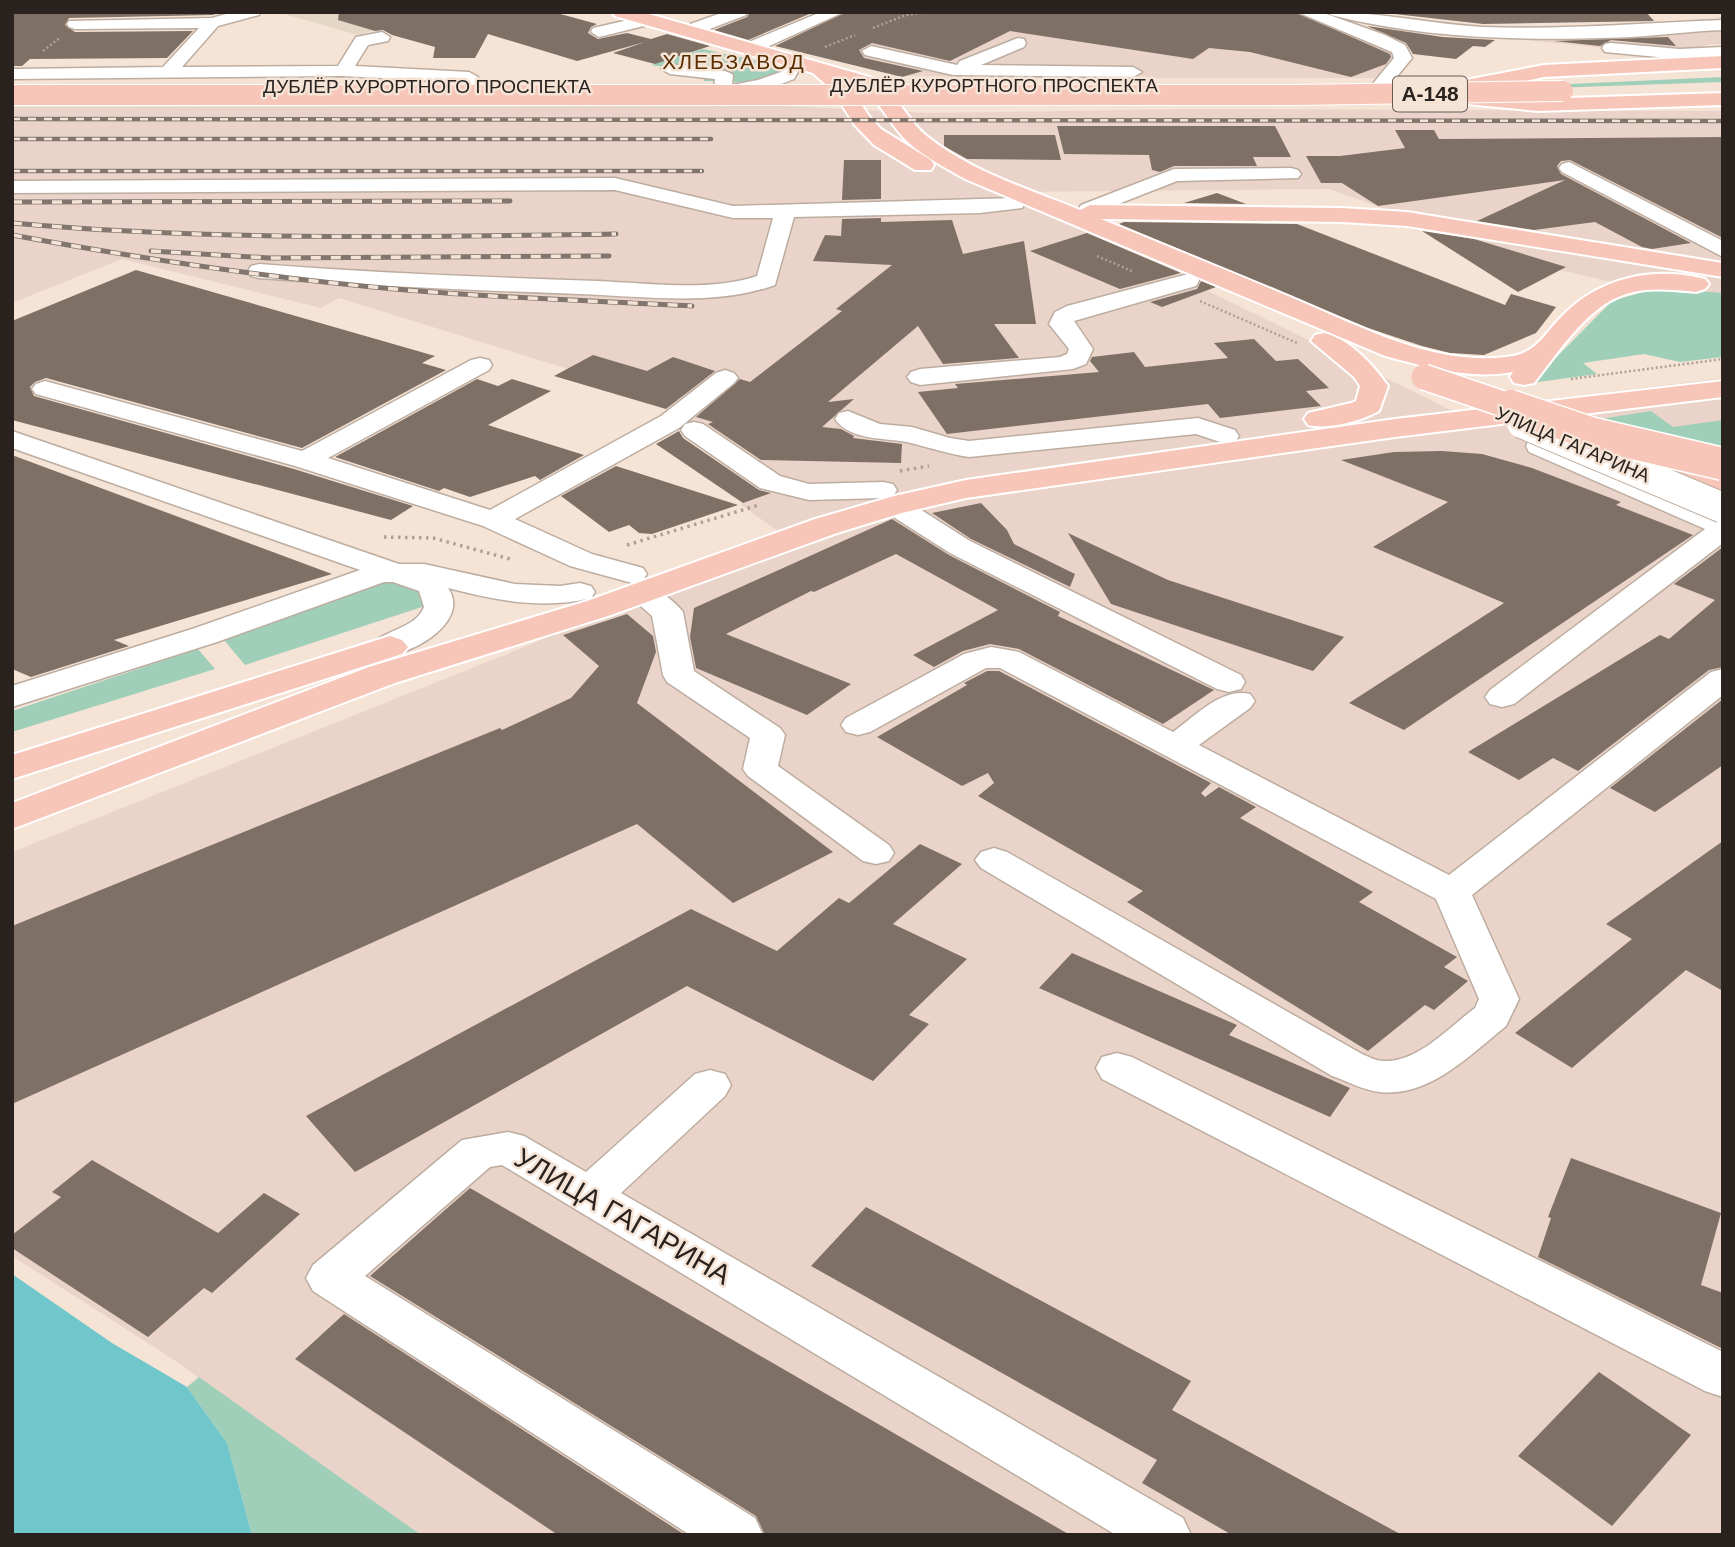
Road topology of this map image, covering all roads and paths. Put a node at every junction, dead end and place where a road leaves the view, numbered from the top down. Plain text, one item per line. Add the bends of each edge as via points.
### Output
1 (621, 12) edge
2 (740, 12) edge
3 (836, 12) edge
4 (1305, 12) edge
5 (1337, 12) edge
6 (231, 16) edge
7 (650, 20) junction
8 (75, 24) dead end
9 (1723, 25) edge
10 (1481, 30) junction
11 (688, 31) junction
12 (599, 32) dead end
13 (1622, 32) junction
14 (382, 37) dead end
15 (1018, 43) dead end
16 (750, 48) junction
17 (871, 51) dead end
18 (1723, 52) edge
19 (1666, 53) junction
20 (783, 58) junction
21 (1723, 62) edge
22 (670, 69) dead end
23 (820, 69) junction
24 (953, 70) junction
25 (343, 71) junction
26 (1133, 72) dead end
27 (175, 73) junction
28 (1723, 74) edge
29 (13, 85) edge
30 (1558, 87) junction
31 (1723, 87) edge
32 (379, 90) junction
33 (727, 90) junction
34 (845, 90) junction
35 (881, 90) junction
36 (920, 90) junction
37 (463, 91) junction
38 (1375, 92) junction
39 (1427, 92) junction
40 (1723, 99) edge
41 (12, 105) edge
42 (1569, 168) dead end
43 (1291, 174) dead end
44 (12, 187) edge
45 (1021, 206) junction
46 (785, 212) junction
47 (1077, 212) junction
48 (1723, 250) edge
49 (1723, 270) edge
50 (259, 271) dead end
51 (1188, 281) junction
52 (1723, 286) edge
53 (1324, 341) junction
54 (1395, 351) junction
55 (1541, 357) junction
56 (1723, 359) edge
57 (480, 365) dead end
58 (1723, 375) edge
59 (919, 377) dead end
60 (1424, 377) junction
61 (725, 378) dead end
62 (1565, 380) dead end
63 (45, 389) dead end
64 (1723, 389) edge
65 (1468, 404) junction
66 (848, 419) dead end
67 (1395, 428) junction
68 (694, 430) dead end
69 (1239, 434) junction
70 (1520, 437) junction
71 (12, 439) edge
72 (305, 460) junction
73 (1723, 464) edge
74 (1723, 483) edge
75 (888, 497) junction
76 (1723, 508) edge
77 (493, 520) junction
78 (1723, 527) edge
79 (397, 572) junction
80 (637, 583) junction
81 (580, 593) junction
82 (383, 658) junction
83 (1723, 679) edge
84 (12, 697) edge
85 (1502, 697) dead end
86 (858, 725) dead end
87 (1175, 746) junction
88 (12, 768) edge
89 (12, 817) edge
90 (876, 853) dead end
91 (994, 860) dead end
92 (1452, 892) junction
93 (1117, 1069) dead end
94 (710, 1086) dead end
95 (589, 1196) junction
96 (1723, 1376) edge
97 (736, 1535) edge
98 (1164, 1535) edge

1 - 7 main road
2 - 11 street
3 - 16 street
4 - 38 street via 1399,49 1403,58
5 - 10 street via 1375,21
6 - 8 street
6 - 27 street
6 - 27 street
7 - 11 main road
7 - 12 street
9 - 13 street
10 - 13 street
10 - 19 street via 1521,39
11 - 16 main road
13 - 19 street via 1643,36
14 - 25 street via 362,41
15 - 24 street
16 - 20 main road
17 - 24 street
18 - 19 street
20 - 23 main road
20 - 33 street via 792,66 788,75 762,85
21 - 39 main road, А-148 via 1544,71
22 - 33 street via 724,75
23 - 34 main road
23 - 35 main road
24 - 26 street
24 - 36 street via 927,78
25 - 27 street
25 - 37 street via 464,75 471,79
27 - 29 street
28 - 30 main road, ДУБЛЁР КУРОРТНОГО ПРОСПЕКТА / А-148
29 - 30 main road, ДУБЛЁР КУРОРТНОГО ПРОСПЕКТА / А-148, bridge via 1296,95
29 - 32 street
30 - 31 main road, ДУБЛЁР КУРОРТНОГО ПРОСПЕКТА / А-148
32 - 37 street
32 - 41 street via 292,103
33 - 34 street
33 - 37 street
34 - 35 main road
34 - 45 main road via 861,120 885,142 942,174
35 - 36 main road
35 - 47 main road via 908,131 937,154 973,174
36 - 38 main road
38 - 39 main road
39 - 40 main road, А-148 via 1538,106
42 - 48 street
43 - 47 street via 1174,175
44 - 46 street via 615,184 733,212
45 - 46 street
45 - 51 main road
45 - 60 main road via 1138,250
46 - 50 street via 766,280 740,289 369,281
47 - 49 main road via 1408,219
47 - 54 main road
51 - 53 main road
51 - 59 street via 1063,317 1061,324 1081,349 1077,359 1064,365
52 - 55 main road via 1655,283 1606,293
53 - 54 main road via 1423,385 1452,380 1450,374
53 - 69 main road via 1371,377 1374,386 1369,405 1346,414
54 - 55 main road via 1486,368
55 - 65 main road via 1507,394
56 - 62 path
57 - 72 street
58 - 65 main road
60 - 73 main road, bridge via 1590,433
60 - 76 street, УЛИЦА ГАГАРИНА, bridge
61 - 77 street via 670,422
63 - 72 street
64 - 67 main road
65 - 69 main road
66 - 69 street via 875,432 912,435 969,449 1198,426
67 - 70 main road via 1460,429
67 - 75 main road
68 - 75 street via 770,482 809,492
69 - 75 main road via 961,473
70 - 74 main road
70 - 78 street
71 - 79 street
72 - 77 street
75 - 80 main road via 826,526
75 - 87 street via 960,547 1234,691
77 - 80 street
78 - 85 street
79 - 81 street via 424,573 515,593
79 - 82 street via 430,585 442,604 424,627
79 - 84 street via 381,573
80 - 81 main road
80 - 82 main road
80 - 90 street via 667,612 679,675 768,735 760,769
81 - 82 main road
82 - 88 main road
82 - 89 main road
83 - 92 street
86 - 87 street via 975,661 991,657 1020,664
87 - 92 street
91 - 92 street via 1347,1065 1379,1077 1409,1074 1430,1064 1492,1016 1499,999
93 - 96 street
94 - 95 street
95 - 97 street, УЛИЦА ГАГАРИНА via 508,1148 478,1152 330,1278
95 - 98 street, УЛИЦА ГАГАРИНА

